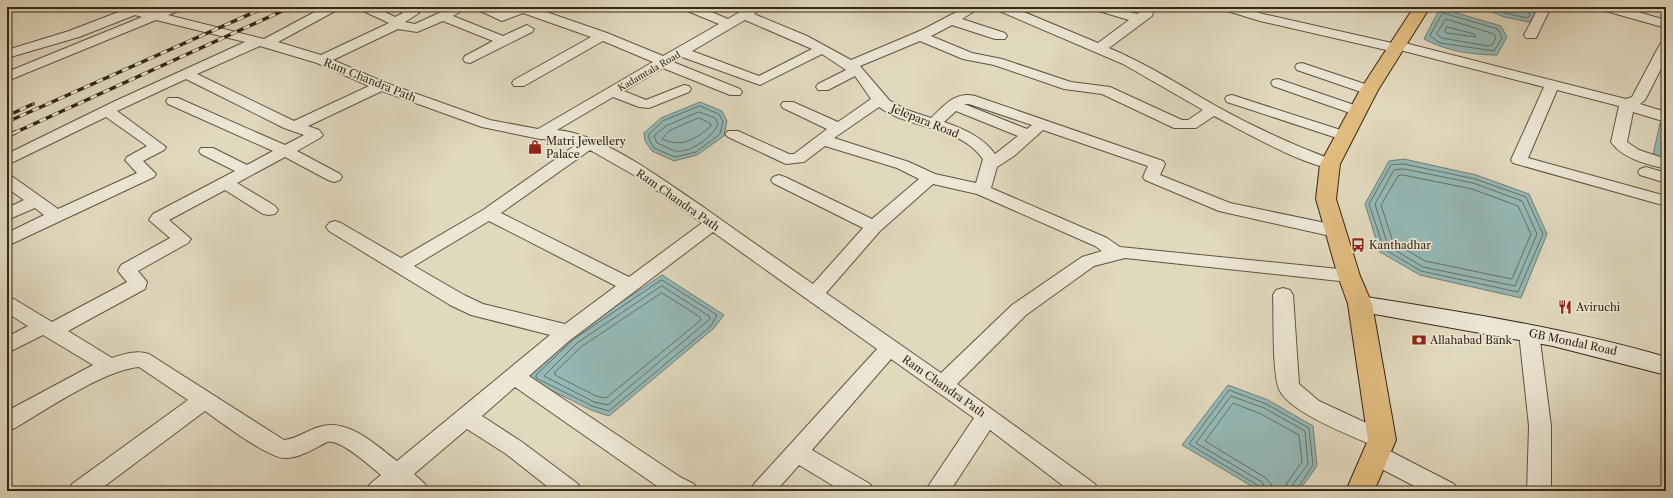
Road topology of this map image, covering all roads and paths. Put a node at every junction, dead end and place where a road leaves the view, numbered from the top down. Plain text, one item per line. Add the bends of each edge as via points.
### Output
1 (178, 7) edge
2 (333, 7) edge
3 (365, 7) edge
4 (400, 7) edge
5 (462, 7) edge
6 (482, 7) edge
7 (689, 7) edge
8 (759, 7) edge
9 (974, 7) edge
10 (1001, 7) edge
11 (1033, 7) edge
12 (1099, 7) edge
13 (1228, 7) edge
14 (1422, 7) edge
15 (1545, 7) edge
16 (1606, 7) edge
17 (524, 8) edge
18 (127, 9) edge
19 (1142, 13) edge
20 (745, 15) junction
21 (1019, 15) junction
22 (156, 16) junction
23 (442, 16) junction
24 (951, 20) junction
25 (398, 23) junction
26 (729, 24) junction
27 (1666, 24) edge
28 (527, 29) dead end
29 (82, 31) junction
30 (39, 32) dead end
31 (1531, 35) dead end
32 (602, 36) junction
33 (919, 36) junction
34 (1000, 36) dead end
35 (504, 41) junction
36 (263, 42) junction
37 (1666, 46) edge
38 (1396, 47) junction
39 (822, 49) junction
40 (1099, 49) junction
41 (682, 52) junction
42 (7, 54) edge
43 (470, 59) dead end
44 (322, 60) junction
45 (664, 62) junction
46 (1661, 66) edge
47 (1302, 67) dead end
48 (852, 68) junction
49 (186, 74) junction
50 (7, 77) edge
51 (519, 83) dead end
52 (1278, 83) dead end
53 (1552, 84) junction
54 (381, 86) junction
55 (823, 87) dead end
56 (684, 89) dead end
57 (1369, 90) junction
58 (613, 92) junction
59 (735, 92) dead end
60 (880, 100) junction
61 (1232, 100) dead end
62 (173, 101) dead end
63 (788, 105) dead end
64 (953, 105) junction
65 (1627, 105) junction
66 (108, 110) junction
67 (1213, 110) junction
68 (1358, 111) junction
69 (1666, 117) edge
70 (934, 123) junction
71 (1041, 124) junction
72 (294, 127) junction
73 (540, 134) junction
74 (733, 134) dead end
75 (1028, 135) junction
76 (828, 136) junction
77 (1345, 136) junction
78 (589, 142) junction
79 (207, 151) dead end
80 (286, 151) junction
81 (7, 160) edge
82 (1330, 164) junction
83 (1666, 164) edge
84 (989, 165) junction
85 (247, 171) junction
86 (1646, 172) dead end
87 (334, 177) dead end
88 (930, 178) junction
89 (1666, 178) edge
90 (7, 180) edge
91 (779, 180) dead end
92 (225, 183) junction
93 (982, 190) junction
94 (36, 201) junction
95 (1666, 201) edge
96 (269, 210) dead end
97 (489, 214) junction
98 (7, 215) edge
99 (57, 216) junction
100 (712, 224) junction
101 (335, 227) dead end
102 (874, 227) junction
103 (1335, 231) junction
104 (7, 240) edge
105 (1118, 254) junction
106 (401, 266) junction
107 (1349, 276) junction
108 (631, 286) junction
109 (814, 295) junction
110 (1283, 295) dead end
111 (7, 304) edge
112 (1360, 304) junction
113 (48, 328) junction
114 (568, 332) junction
115 (1529, 333) junction
116 (7, 346) edge
117 (890, 347) junction
118 (110, 366) junction
119 (1666, 366) edge
120 (514, 376) junction
121 (942, 384) junction
122 (204, 400) junction
123 (987, 416) junction
124 (466, 417) junction
125 (7, 422) edge
126 (1379, 447) junction
127 (796, 452) junction
128 (398, 475) junction
129 (80, 491) edge
130 (378, 491) edge
131 (417, 491) edge
132 (570, 491) edge
133 (686, 491) edge
134 (762, 491) edge
135 (862, 491) edge
136 (937, 491) edge
137 (1087, 491) edge
138 (1360, 491) edge
139 (1446, 491) edge
140 (1539, 491) edge

1 - 22 street
2 - 36 street
3 - 25 street
4 - 25 street via 413,13
5 - 23 street
6 - 17 street via 502,17
7 - 26 street
8 - 20 street, Kadamtala Road
9 - 24 street
10 - 21 street
11 - 21 street
12 - 19 street
13 - 38 street via 1260,17
14 - 38 main road
15 - 31 street
16 - 27 street
17 - 32 street
18 - 22 street, Ram Chandra Path
18 - 29 street
19 - 40 street
20 - 26 street, Kadamtala Road
20 - 39 street, Jelepara Road
21 - 40 street
22 - 36 street, Ram Chandra Path
22 - 50 street
23 - 25 street via 415,29
23 - 35 street
24 - 33 street
24 - 34 street
25 - 44 street
26 - 41 street, Kadamtala Road
28 - 35 street
29 - 30 street via 57,28
29 - 42 street
32 - 45 street
32 - 51 street
33 - 48 street
33 - 67 street via 968,56 997,62 1070,86 1105,90 1179,125 1191,125
35 - 43 street
36 - 44 street, Ram Chandra Path
36 - 49 street
37 - 46 street
38 - 53 street
38 - 57 main road
39 - 41 street via 760,81
39 - 48 street, Jelepara Road
40 - 67 street via 1128,61
41 - 45 street, Kadamtala Road
44 - 54 street, Ram Chandra Path
45 - 58 street, Kadamtala Road
45 - 59 street
46 - 65 street via 1638,100
47 - 57 street
48 - 55 street
48 - 60 street, Jelepara Road via 864,77
49 - 66 street
49 - 72 street
52 - 68 street
53 - 65 street
53 - 95 street via 1519,160
54 - 72 street
54 - 73 street, Ram Chandra Path via 488,124
56 - 58 street via 649,104
57 - 68 main road
58 - 73 street, Kadamtala Road
60 - 70 street, Jelepara Road via 890,108
60 - 76 street
61 - 77 street
62 - 80 street
63 - 76 street via 830,124 835,128
64 - 70 street
64 - 71 street via 960,100 970,99
64 - 75 street
65 - 69 street
65 - 83 street via 1619,142 1621,146
66 - 81 street
66 - 99 street via 158,147 133,160 148,174
67 - 82 street via 1302,154
68 - 77 main road
70 - 84 street, Jelepara Road via 987,150 991,159
71 - 75 street
71 - 103 street via 1157,164 1151,178 1225,207
72 - 80 street via 315,135
73 - 78 street, Ram Chandra Path via 570,136
74 - 76 street via 786,160 798,159
75 - 84 street via 1008,153
76 - 88 street
77 - 82 main road
78 - 97 street
78 - 100 street, Ram Chandra Path via 645,175
79 - 85 street
80 - 85 street
80 - 87 street
82 - 103 main road via 1326,199
84 - 93 street
85 - 92 street
86 - 89 street
88 - 93 street
88 - 102 street
90 - 94 street
91 - 102 street
92 - 96 street
92 - 113 street via 159,218 158,220 182,239 128,268 127,271 138,284
93 - 105 street via 1102,242
94 - 98 street
94 - 99 street
97 - 106 street
97 - 108 street
99 - 104 street
100 - 108 street
100 - 109 street, Ram Chandra Path
101 - 106 street
102 - 109 street
103 - 107 main road
105 - 107 street via 1124,252
105 - 121 street via 1088,261 1019,310
106 - 114 street via 478,310
107 - 112 main road
108 - 114 street
109 - 117 street, Ram Chandra Path
110 - 126 street via 1289,388 1311,407
111 - 113 street
112 - 115 street, GB Mondal Road
112 - 126 main road
113 - 116 street
113 - 118 street
114 - 120 street
115 - 119 street, GB Mondal Road via 1604,348
115 - 140 street via 1540,426
117 - 121 street, Ram Chandra Path
117 - 127 street
118 - 122 street via 124,360 142,359
118 - 125 street
120 - 124 street
120 - 133 street
121 - 123 street, Ram Chandra Path
122 - 128 street via 272,444 285,449 333,432 346,437
122 - 129 street
123 - 136 street
123 - 137 street, Ram Chandra Path
124 - 128 street
124 - 132 street via 514,448
126 - 138 main road
126 - 139 street
127 - 134 street
127 - 135 street
128 - 130 street
128 - 131 street

